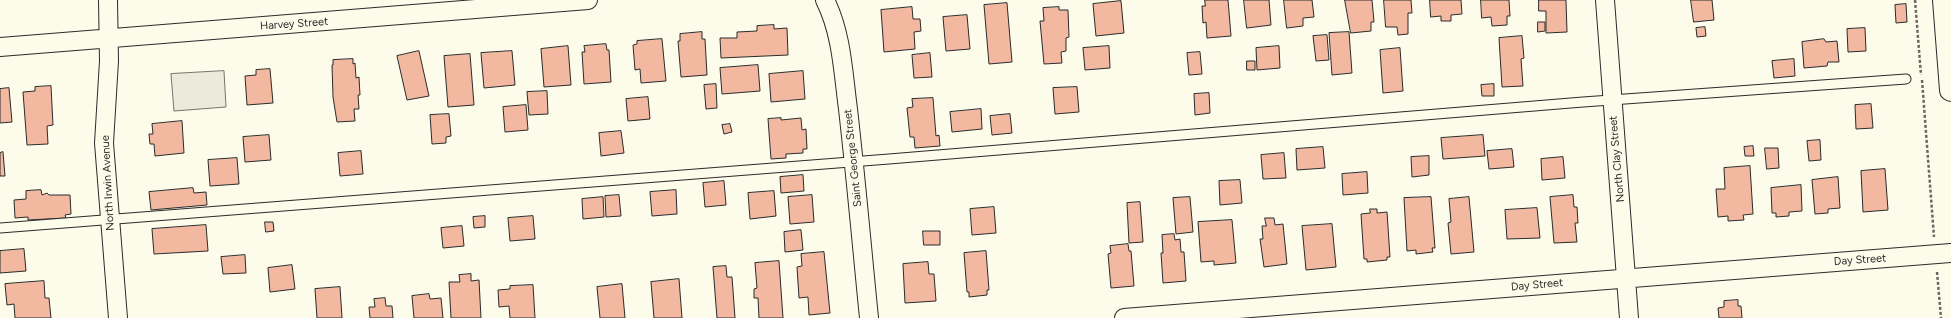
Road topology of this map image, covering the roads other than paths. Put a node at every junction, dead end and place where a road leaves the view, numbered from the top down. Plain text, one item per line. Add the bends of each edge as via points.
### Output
1 (108, 0) edge
2 (588, 0) edge
3 (825, 0) edge
4 (1605, 0) edge
5 (1944, 0) edge
6 (430, 6) edge
7 (109, 38) junction
8 (0, 47) edge
9 (1906, 79) dead end
10 (1951, 90) edge
11 (1612, 100) junction
12 (854, 162) junction
13 (110, 220) junction
14 (0, 228) edge
15 (1951, 253) edge
16 (1626, 277) junction
17 (118, 318) edge
18 (869, 318) edge
19 (1124, 318) edge
20 (1630, 318) edge

1 - 7 street, North Irwin Avenue
2 - 6 street, Harvey Street
3 - 12 street, Saint George Street via 833,17 840,47
4 - 11 street, North Clay Street
5 - 10 main road
6 - 7 street, Harvey Street
7 - 8 street, Harvey Street
7 - 13 street, North Irwin Avenue via 104,143
9 - 11 lane
11 - 12 lane
11 - 16 street, North Clay Street
12 - 13 lane
12 - 18 street, Saint George Street
13 - 14 lane
13 - 17 street, North Irwin Avenue
15 - 16 street, Day Street
16 - 19 street, Day Street
16 - 20 street, North Clay Street

